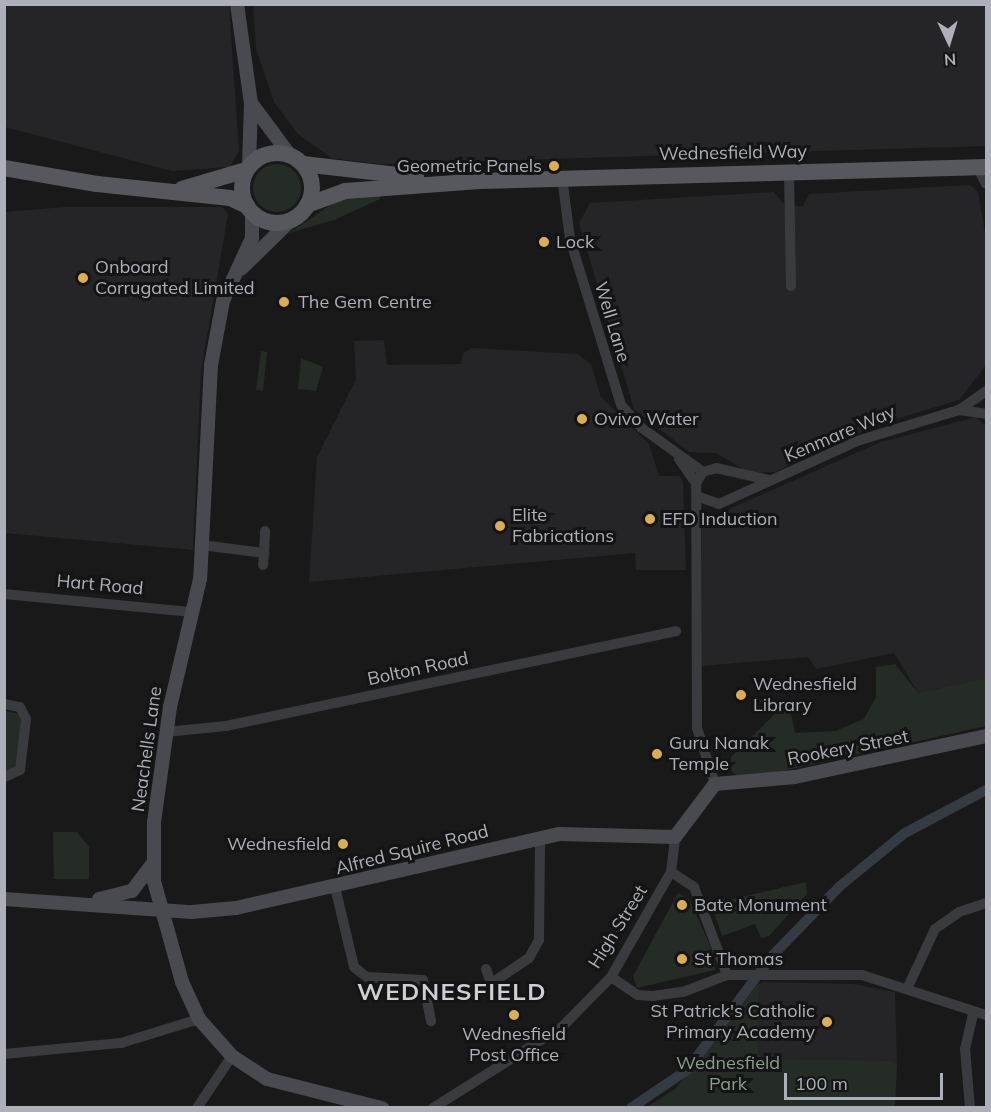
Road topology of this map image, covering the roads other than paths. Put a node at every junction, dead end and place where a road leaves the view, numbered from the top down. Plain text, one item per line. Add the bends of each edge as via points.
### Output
1 (237, 4) edge
2 (251, 103) junction
3 (289, 154) junction
4 (303, 164) junction
5 (982, 167) edge
6 (4, 168) edge
7 (248, 168) junction
8 (789, 171) junction
9 (562, 177) junction
10 (480, 181) junction
11 (987, 184) edge
12 (172, 191) junction
13 (308, 205) junction
14 (249, 209) junction
15 (291, 220) junction
16 (237, 273) junction
17 (791, 286) dead end
18 (987, 393) edge
19 (987, 407) edge
20 (958, 410) junction
21 (987, 414) edge
22 (674, 453) junction
23 (703, 472) junction
24 (726, 473) junction
25 (769, 480) junction
26 (696, 483) junction
27 (728, 498) junction
28 (703, 501) junction
29 (265, 531) dead end
30 (202, 545) junction
31 (264, 553) junction
32 (263, 565) dead end
33 (4, 594) edge
34 (192, 612) junction
35 (676, 631) dead end
36 (4, 704) edge
37 (166, 732) junction
38 (987, 736) edge
39 (4, 777) edge
40 (715, 784) junction
41 (675, 837) junction
42 (540, 838) junction
43 (153, 861) junction
44 (671, 872) junction
45 (335, 887) junction
46 (4, 899) edge
47 (85, 902) junction
48 (987, 903) edge
49 (158, 909) junction
50 (486, 969) dead end
51 (727, 975) junction
52 (611, 977) junction
53 (490, 983) junction
54 (907, 989) junction
55 (480, 991) dead end
56 (973, 1013) junction
57 (987, 1014) edge
58 (199, 1019) junction
59 (431, 1021) dead end
60 (4, 1054) edge
61 (232, 1056) junction
62 (197, 1107) edge
63 (382, 1107) edge
64 (433, 1107) edge
65 (970, 1107) edge

1 - 2 street
2 - 3 street
2 - 7 street
3 - 4 main road
3 - 7 main road via 267,154
4 - 10 main road, Wednesfield Way via 352,173
4 - 13 main road via 312,183
5 - 8 main road, Wednesfield Way
5 - 11 street
6 - 12 main road
7 - 12 main road
7 - 14 main road via 242,194
8 - 9 main road, Wednesfield Way
8 - 17 street
9 - 10 main road, Wednesfield Way
9 - 22 street, Well Lane via 570,239 617,398 634,421
10 - 13 main road, Wednesfield Way via 345,191
12 - 14 main road via 230,198
13 - 15 main road
14 - 15 main road via 269,222
14 - 16 street, Neachells Lane via 252,238
15 - 16 street, Neachells Lane
16 - 30 street, Neachells Lane via 223,301 212,365
18 - 19 street
18 - 20 street
20 - 21 street
20 - 25 street, Kenmare Way via 857,441
22 - 23 street
22 - 26 street
23 - 24 street via 716,468
23 - 26 street
24 - 25 street
24 - 27 street via 732,484
25 - 27 street, Kenmare Way
26 - 28 street
27 - 28 street
28 - 40 street via 694,527 697,728
29 - 31 street
30 - 31 street
30 - 34 street, Neachells Lane
31 - 32 street
33 - 34 street, Hart Road
34 - 37 street, Neachells Lane
35 - 37 street, Bolton Road via 226,726
36 - 39 street via 20,706 26,719 20,770
37 - 43 street, Neachells Lane
38 - 40 street, Rookery Street via 778,780
40 - 41 street
41 - 42 street, Alfred Squire Road via 589,831
41 - 44 street, High Street
42 - 45 street, Alfred Squire Road
42 - 53 street via 539,940 528,958
43 - 47 street via 132,891
43 - 49 street, Neachells Lane
44 - 51 street via 694,887
44 - 52 street, High Street
45 - 49 street, Alfred Squire Road via 236,908
45 - 59 street via 354,967 367,977 423,980
46 - 47 street
47 - 49 street, Alfred Squire Road
48 - 54 street via 959,912 935,929
49 - 58 street, Neachells Lane
50 - 53 street
51 - 52 street via 683,992 653,996 638,995
51 - 54 street via 862,975
52 - 64 street, High Street via 563,1026
53 - 55 street
54 - 56 street
56 - 57 street
56 - 65 street via 965,1049
58 - 60 street via 121,1043
58 - 61 street, Neachells Lane
61 - 62 street
61 - 63 street, Neachells Lane via 267,1079

